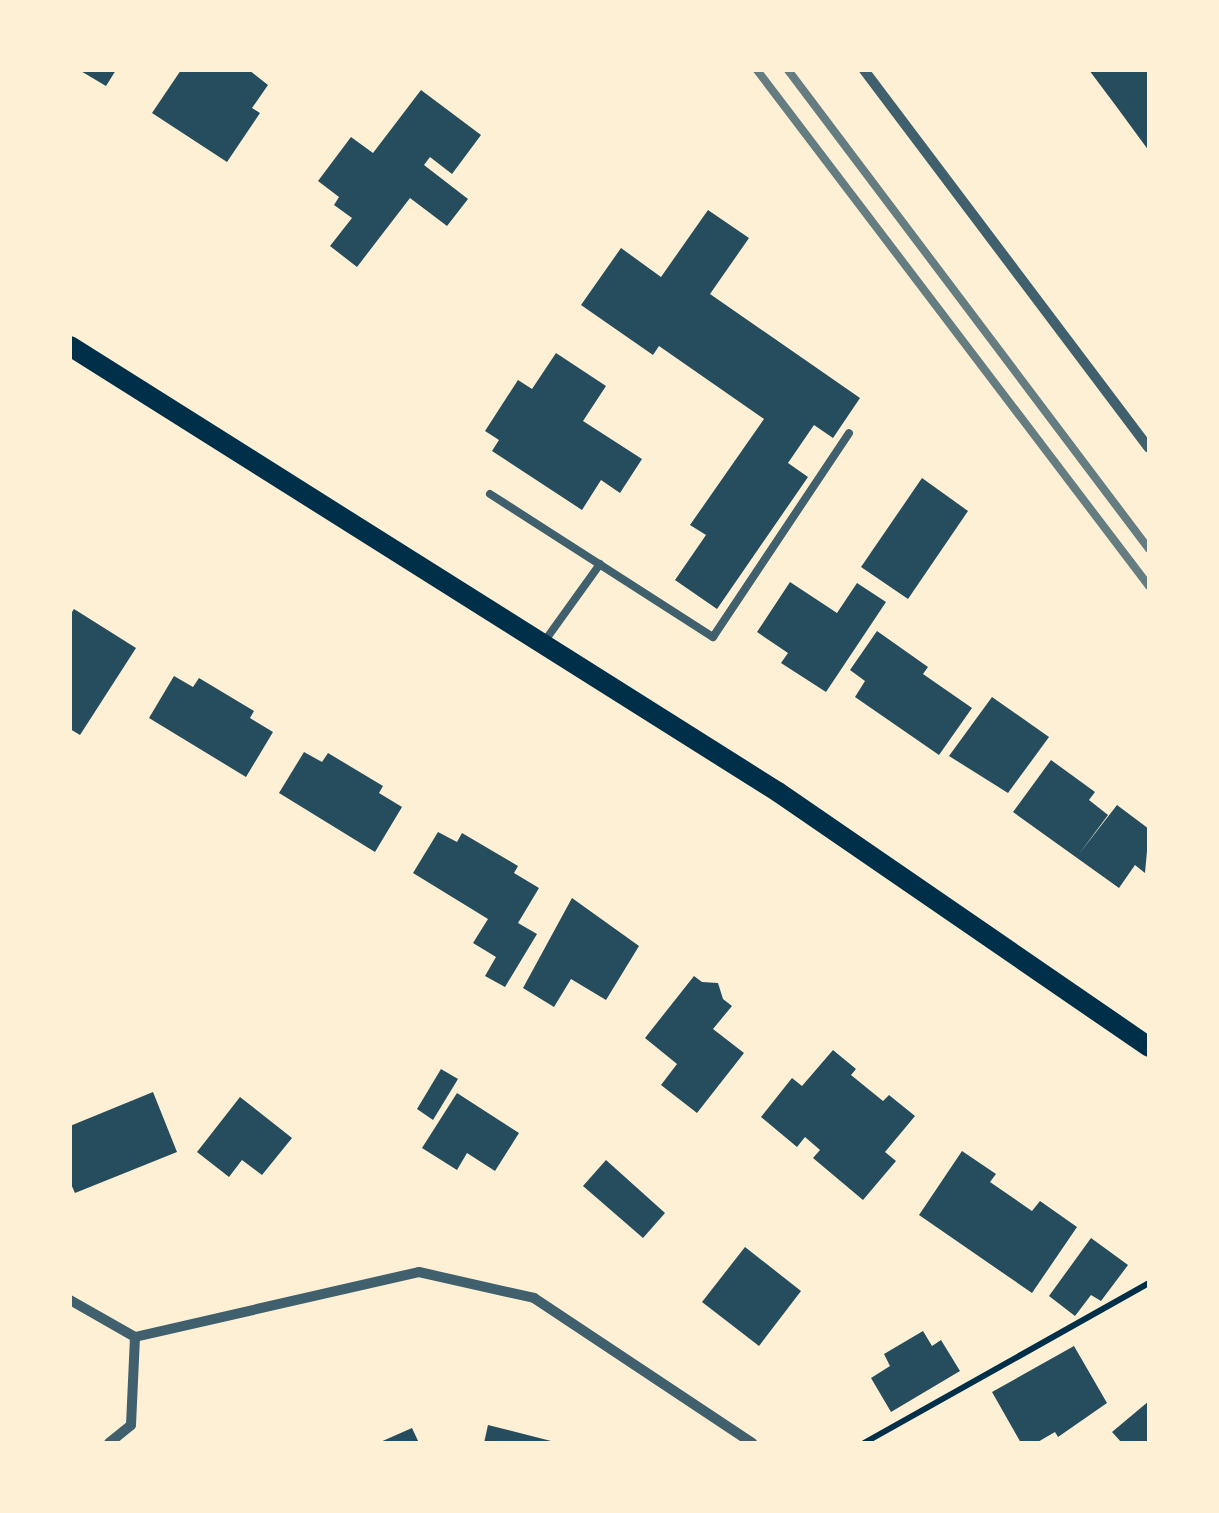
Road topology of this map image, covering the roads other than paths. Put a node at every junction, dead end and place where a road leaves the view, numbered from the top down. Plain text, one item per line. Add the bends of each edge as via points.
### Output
1 (864, 70) edge
2 (70, 346) edge
3 (849, 433) dead end
4 (1149, 448) edge
5 (490, 494) dead end
6 (600, 564) junction
7 (544, 643) junction
8 (1149, 1047) edge
9 (70, 1300) edge
10 (135, 1338) junction
11 (109, 1443) edge
12 (752, 1443) edge

1 - 4 street
2 - 7 main road
3 - 6 lane via 713,638
5 - 6 lane
6 - 7 lane
7 - 8 main road via 778,792
9 - 10 street
10 - 11 street via 131,1425
10 - 12 street via 419,1272 534,1298

